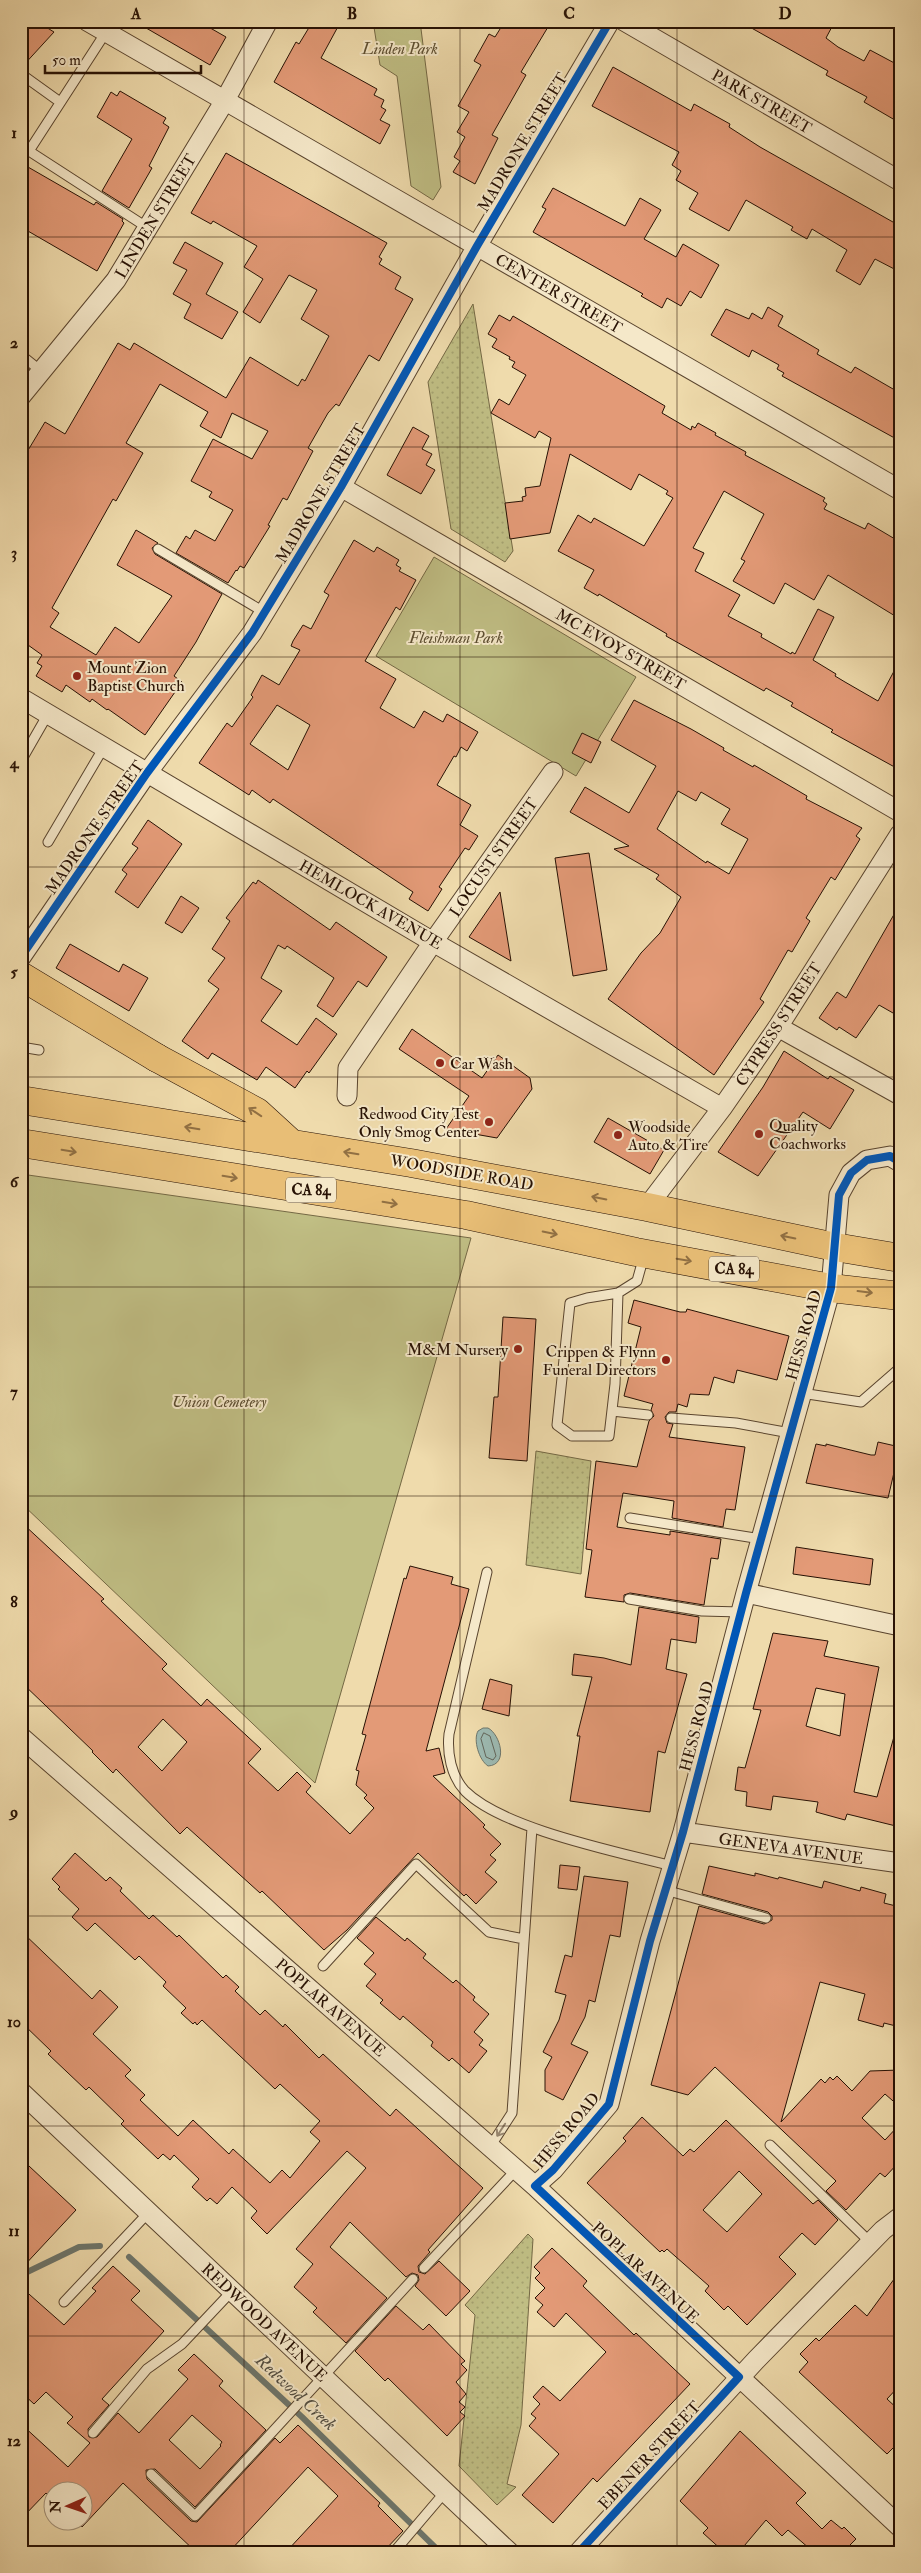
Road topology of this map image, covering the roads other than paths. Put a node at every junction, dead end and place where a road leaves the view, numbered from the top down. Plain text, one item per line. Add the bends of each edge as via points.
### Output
1 (87, 21) edge
2 (268, 21) edge
3 (610, 21) edge
4 (624, 21) edge
5 (106, 32) junction
6 (21, 74) edge
7 (60, 102) junction
8 (224, 102) junction
9 (900, 180) edge
10 (148, 228) junction
11 (477, 246) junction
12 (21, 355) edge
13 (41, 371) junction
14 (21, 396) edge
15 (341, 488) junction
16 (900, 490) edge
17 (158, 549) dead end
18 (264, 612) junction
19 (21, 698) edge
20 (48, 714) junction
21 (104, 747) junction
22 (21, 761) edge
23 (553, 772) dead end
24 (148, 773) junction
25 (900, 812) edge
26 (900, 834) edge
27 (48, 842) dead end
28 (434, 942) junction
29 (21, 957) edge
30 (21, 976) edge
31 (778, 1027) junction
32 (21, 1047) edge
33 (39, 1050) dead end
34 (900, 1095) edge
35 (347, 1096) dead end
36 (21, 1100) edge
37 (722, 1108) junction
38 (21, 1143) edge
39 (292, 1144) junction
40 (900, 1162) edge
41 (647, 1207) junction
42 (835, 1247) junction
43 (645, 1254) junction
44 (900, 1258) edge
45 (831, 1288) junction
46 (618, 1293) junction
47 (900, 1296) edge
48 (900, 1368) edge
49 (802, 1392) junction
50 (612, 1410) junction
51 (648, 1414) dead end
52 (671, 1418) dead end
53 (790, 1433) junction
54 (630, 1518) dead end
55 (761, 1539) junction
56 (487, 1572) dead end
57 (746, 1593) junction
58 (629, 1599) dead end
59 (740, 1612) junction
60 (900, 1626) edge
61 (21, 1737) edge
62 (532, 1828) junction
63 (683, 1832) junction
64 (900, 1863) edge
65 (672, 1866) junction
66 (665, 1890) junction
67 (766, 1918) dead end
68 (524, 1939) junction
69 (323, 1966) dead end
70 (21, 2092) edge
71 (770, 2145) dead end
72 (490, 2147) junction
73 (516, 2170) junction
74 (535, 2186) junction
75 (149, 2212) junction
76 (900, 2217) edge
77 (871, 2243) junction
78 (424, 2268) dead end
79 (413, 2280) dead end
80 (232, 2291) junction
81 (64, 2302) dead end
82 (323, 2376) junction
83 (739, 2378) junction
84 (93, 2433) dead end
85 (151, 2474) dead end
86 (445, 2492) junction
87 (900, 2527) edge
88 (394, 2552) edge
89 (509, 2552) edge
90 (579, 2552) edge

1 - 5 street, CENTER STREET
2 - 8 street, LINDEN STREET
3 - 11 street, MADRONE STREET
4 - 9 street, PARK STREET
5 - 7 lane
5 - 8 street, CENTER STREET
6 - 7 lane
7 - 10 lane via 29,151
8 - 10 street, LINDEN STREET
8 - 11 street, CENTER STREET
10 - 13 street, LINDEN STREET via 116,280
11 - 15 street, MADRONE STREET
11 - 16 street, CENTER STREET
12 - 13 lane
13 - 14 street, LINDEN STREET
15 - 18 street, MADRONE STREET
15 - 25 street, MC EVOY STREET
17 - 18 lane
18 - 24 street, MADRONE STREET via 252,633
19 - 20 street, HEMLOCK AVENUE
20 - 21 street, HEMLOCK AVENUE
20 - 22 lane
21 - 24 street, HEMLOCK AVENUE
21 - 27 lane
23 - 28 street, LOCUST STREET
24 - 28 street, HEMLOCK AVENUE
24 - 29 street, MADRONE STREET
26 - 31 street, CYPRESS STREET
28 - 35 street, LOCUST STREET via 348,1068
28 - 37 street, HEMLOCK AVENUE
39 -> 30 main road via 257,1112 157,1058
31 - 34 street
31 - 37 street, CYPRESS STREET
32 - 33 lane
39 -> 36 main road, WOODSIDE ROAD
37 - 41 street, CYPRESS STREET
38 -> 43 main road, CA 84 via 466,1215
41 -> 39 main road, WOODSIDE ROAD
40 - 42 street, HESS ROAD via 890,1156 867,1160 851,1173 839,1195
42 -> 41 main road, WOODSIDE ROAD
42 - 44 main road, WOODSIDE ROAD
42 - 45 street, HESS ROAD
43 -> 45 main road, CA 84
43 - 46 lane via 637,1281
45 -> 47 main road, CA 84
45 - 49 street, HESS ROAD
46 - 50 lane
46 - 50 lane via 570,1303 557,1425 572,1436 609,1436
48 - 49 lane via 861,1402
49 - 53 street, HESS ROAD
50 - 51 lane
52 - 53 lane via 736,1423
53 - 55 street, HESS ROAD
54 - 55 lane
55 - 57 street, HESS ROAD
56 - 62 lane via 447,1750 466,1792 488,1807
57 - 59 street, HESS ROAD
57 - 60 street
58 - 59 lane via 702,1611
59 - 63 street, HESS ROAD
61 - 72 street, POPLAR AVENUE
62 - 65 lane
62 - 68 lane
63 - 64 street, GENEVA AVENUE
63 - 65 street, HESS ROAD
65 - 66 street, HESS ROAD
66 - 67 lane
66 - 74 street, HESS ROAD via 608,2104 553,2170
68 - 69 lane via 489,1932 416,1864
68 -> 72 lane via 512,2113
70 - 75 street, REDWOOD AVENUE
71 - 77 lane
72 - 73 street, POPLAR AVENUE
73 - 74 street, POPLAR AVENUE
73 - 78 lane
74 - 83 street, POPLAR AVENUE
75 - 80 street, REDWOOD AVENUE
75 - 81 lane
76 - 77 street, EBENER STREET
77 - 83 street, EBENER STREET
79 - 82 lane
80 - 82 street, REDWOOD AVENUE
80 - 84 lane via 182,2344 147,2369
82 - 85 lane via 195,2516
82 - 86 street, REDWOOD AVENUE
83 - 87 street, POPLAR AVENUE
83 - 90 street, EBENER STREET
86 - 88 lane
86 - 89 street, REDWOOD AVENUE

